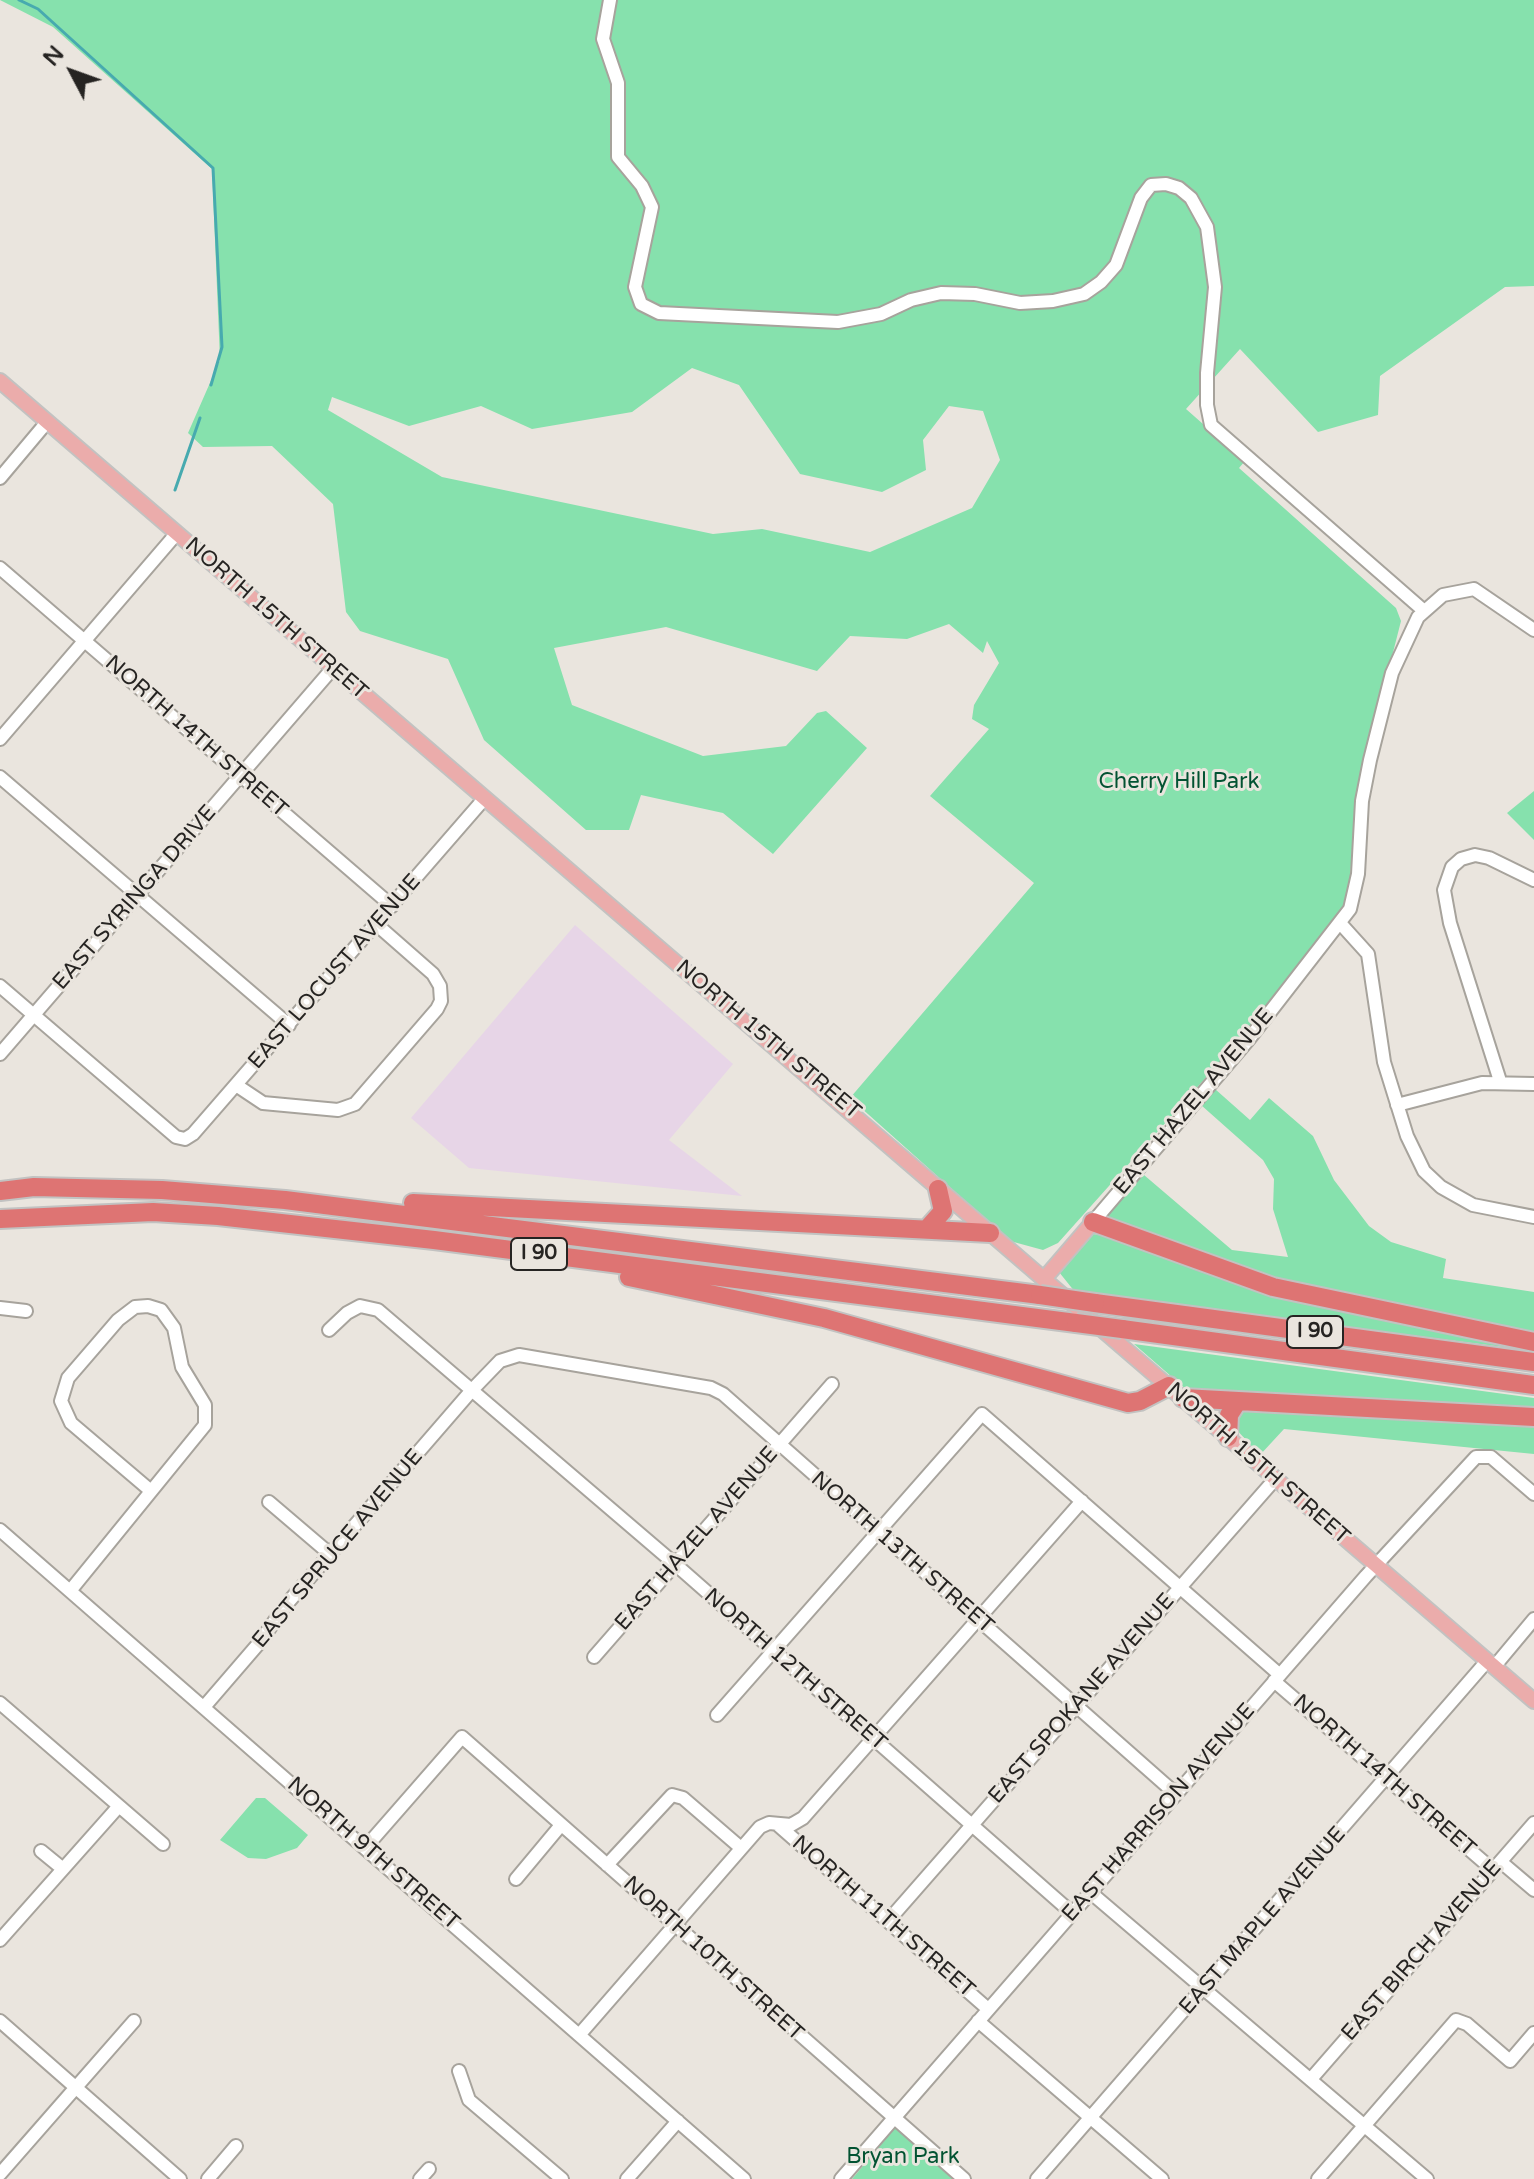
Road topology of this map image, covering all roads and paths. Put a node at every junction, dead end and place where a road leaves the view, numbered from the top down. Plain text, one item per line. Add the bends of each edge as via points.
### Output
1 (610, 0) edge
2 (0, 381) edge
3 (47, 422) junction
4 (0, 478) edge
5 (177, 533) junction
6 (0, 568) edge
7 (1423, 610) junction
8 (1534, 630) edge
9 (84, 641) junction
10 (333, 668) junction
11 (0, 739) edge
12 (241, 775) junction
13 (0, 777) edge
14 (484, 799) junction
15 (1534, 880) edge
16 (137, 895) junction
17 (392, 906) junction
18 (1340, 923) junction
19 (376, 924) junction
20 (0, 986) edge
21 (34, 1015) junction
22 (289, 1025) junction
23 (0, 1054) edge
24 (1500, 1081) junction
25 (1534, 1084) edge
26 (236, 1085) junction
27 (1397, 1105) junction
28 (938, 1189) junction
29 (0, 1191) edge
30 (285, 1200) junction
31 (1534, 1217) edge
32 (0, 1219) edge
33 (1093, 1222) junction
34 (927, 1229) junction
35 (990, 1233) junction
36 (534, 1253) junction
37 (1042, 1287) junction
38 (0, 1308) edge
39 (26, 1311) dead end
40 (329, 1330) dead end
41 (1534, 1342) edge
42 (1534, 1362) edge
43 (832, 1384) dead end
44 (1534, 1385) edge
45 (1169, 1386) junction
46 (472, 1390) junction
47 (1183, 1398) junction
48 (1238, 1401) junction
49 (1534, 1417) edge
50 (1228, 1437) junction
51 (779, 1445) junction
52 (1276, 1478) junction
53 (151, 1491) junction
54 (1534, 1494) edge
55 (1082, 1501) junction
56 (269, 1502) dead end
57 (0, 1530) edge
58 (878, 1532) junction
59 (330, 1554) junction
60 (675, 1564) junction
61 (1376, 1566) junction
62 (1180, 1587) junction
63 (70, 1591) junction
64 (1534, 1619) edge
65 (978, 1620) junction
66 (773, 1651) junction
67 (594, 1657) dead end
68 (1490, 1664) junction
69 (1277, 1678) junction
70 (1534, 1701) edge
71 (0, 1703) edge
72 (1076, 1706) junction
73 (204, 1707) junction
74 (717, 1715) dead end
75 (872, 1738) junction
76 (1386, 1778) junction
77 (1176, 1794) junction
78 (119, 1806) junction
79 (1534, 1823) edge
80 (561, 1825) junction
81 (778, 1825) junction
82 (971, 1825) junction
83 (163, 1844) dead end
84 (365, 1848) junction
85 (741, 1848) junction
86 (41, 1851) dead end
87 (607, 1865) junction
88 (1497, 1866) junction
89 (63, 1869) junction
90 (516, 1879) dead end
91 (1534, 1890) edge
92 (1090, 1892) junction
93 (1072, 1913) junction
94 (888, 1921) junction
95 (674, 1925) junction
96 (0, 1940) edge
97 (1206, 1988) junction
98 (988, 2009) junction
99 (0, 2021) edge
100 (134, 2021) dead end
101 (978, 2021) junction
102 (1534, 2033) edge
103 (580, 2034) junction
104 (459, 2071) dead end
105 (1311, 2079) junction
106 (76, 2088) junction
107 (893, 2118) junction
108 (1091, 2118) junction
109 (678, 2121) junction
110 (1364, 2126) junction
111 (236, 2146) dead end
112 (0, 2174) edge
113 (180, 2179) edge
114 (208, 2179) edge
115 (562, 2179) edge
116 (627, 2179) edge
117 (744, 2179) edge
118 (841, 2179) edge
119 (964, 2179) edge
120 (1037, 2179) edge
121 (1162, 2179) edge
122 (1318, 2179) edge
123 (1427, 2179) edge

1 - 7 street via 603,39 618,83 618,157 652,207 635,287 641,304 659,313 838,322 941,293 1020,303 1053,301 1084,294 1116,265 1151,185 1179,188 1207,227 1215,287 1207,373 1211,425
2 - 3 main road, NORTH 15TH STREET
3 - 4 street
3 - 5 main road, NORTH 15TH STREET
5 - 9 street
5 - 10 main road, NORTH 15TH STREET
6 - 9 street, NORTH 14TH STREET
7 - 8 street via 1443,595 1474,589
7 - 18 street, EAST HAZEL AVENUE via 1403,642 1384,701 1362,801 1355,891
9 - 11 street
9 - 12 street, NORTH 14TH STREET
10 - 12 street, EAST SYRINGA DRIVE
10 - 14 main road, NORTH 15TH STREET
12 - 16 street, EAST SYRINGA DRIVE
12 - 17 street, NORTH 14TH STREET
13 - 16 street
14 - 17 street, EAST LOCUST AVENUE
14 - 28 main road, NORTH 15TH STREET
15 - 24 street via 1484,857 1468,856 1452,867 1444,890
16 - 21 street, EAST SYRINGA DRIVE
16 - 22 street
17 - 19 street, EAST LOCUST AVENUE
18 - 27 street via 1368,954 1376,1023
18 - 33 street, EAST HAZEL AVENUE
19 - 22 street, EAST LOCUST AVENUE
19 - 26 street via 433,974 441,991 437,1009 349,1108 263,1103
20 - 21 street
21 - 23 street, EAST SYRINGA DRIVE
21 - 26 street, EAST LOCUST AVENUE via 182,1139 193,1134
22 - 26 street, EAST LOCUST AVENUE
24 - 25 street
24 - 27 street
27 - 31 street via 1418,1162 1441,1187 1473,1205
28 - 34 highway via 943,1211
28 - 35 main road, NORTH 15TH STREET
29 - 30 highway, I 90 via 162,1190
30 - 34 highway, I 90
30 - 37 highway, I 90
32 - 36 highway, I 90 via 153,1212 218,1216
33 - 37 main road, EAST HAZEL AVENUE
33 - 41 highway via 1273,1287
34 - 35 highway, I 90
35 - 37 main road, NORTH 15TH STREET
36 - 44 highway, I 90, bridge
36 - 45 highway via 824,1318 1128,1403
37 - 42 highway, I 90, bridge via 1095,1303
37 - 45 main road, NORTH 15TH STREET
38 - 39 street
40 - 46 street, NORTH 12TH STREET via 360,1306 378,1310
43 - 51 street, EAST HAZEL AVENUE
45 - 47 main road, NORTH 15TH STREET
46 - 51 street, NORTH 13TH STREET via 500,1361 519,1355 711,1388
46 - 59 street, EAST SPRUCE AVENUE
46 - 60 street, NORTH 12TH STREET
47 - 48 highway
47 - 50 main road, NORTH 15TH STREET
48 - 49 highway
48 - 50 highway via 1229,1415
50 - 52 main road, NORTH 15TH STREET
51 - 58 street, NORTH 13TH STREET
51 - 60 street, EAST HAZEL AVENUE
52 - 61 main road, NORTH 15TH STREET
52 - 62 street, EAST SPOKANE AVENUE
53 - 53 street via 200,1435 207,1417 182,1367 170,1319 148,1306 135,1307 118,1320 68,1378 61,1401 71,1423
53 - 63 street
54 - 61 street, EAST HARRISON AVENUE via 1491,1457 1476,1457
55 - 58 street, NORTH 14TH STREET via 982,1414
55 - 62 street, NORTH 14TH STREET
55 - 65 street
56 - 59 street
57 - 63 street, NORTH 9TH STREET
58 - 65 street, NORTH 13TH STREET
58 - 66 street
59 - 73 street, EAST SPRUCE AVENUE
60 - 66 street, NORTH 12TH STREET
60 - 67 street, EAST HAZEL AVENUE
61 - 68 main road, NORTH 15TH STREET
61 - 69 street, EAST HARRISON AVENUE
62 - 69 street, NORTH 14TH STREET
62 - 72 street, EAST SPOKANE AVENUE
63 - 73 street, NORTH 9TH STREET
64 - 68 street, EAST MAPLE AVENUE
65 - 72 street, NORTH 13TH STREET
65 - 75 street
66 - 74 street
66 - 75 street, NORTH 12TH STREET
68 - 70 main road, NORTH 15TH STREET
68 - 76 street, EAST MAPLE AVENUE
69 - 76 street, NORTH 14TH STREET
69 - 77 street, EAST HARRISON AVENUE
71 - 78 street
72 - 77 street, NORTH 13TH STREET
72 - 82 street, EAST SPOKANE AVENUE
73 - 84 street, NORTH 9TH STREET
75 - 81 street via 803,1818
75 - 82 street, NORTH 12TH STREET
76 - 88 street, NORTH 14TH STREET
76 - 97 street, EAST MAPLE AVENUE
77 - 92 street, EAST HARRISON AVENUE
78 - 83 street
78 - 89 street
79 - 88 street, EAST BIRCH AVENUE
80 - 84 street, NORTH 10TH STREET via 462,1737
80 - 87 street, NORTH 10TH STREET
80 - 90 street
81 - 85 street via 760,1827
81 - 94 street, NORTH 11TH STREET
82 - 93 street, NORTH 12TH STREET
82 - 94 street, EAST SPOKANE AVENUE
84 - 103 street, NORTH 9TH STREET
85 - 87 street via 676,1795 666,1798
85 - 95 street
86 - 89 street
87 - 95 street, NORTH 10TH STREET
88 - 91 street, NORTH 14TH STREET
88 - 105 street, EAST BIRCH AVENUE
89 - 96 street
92 - 93 street, EAST HARRISON AVENUE
92 - 97 street
93 - 98 street, EAST HARRISON AVENUE
94 - 98 street, NORTH 11TH STREET
95 - 103 street
95 - 107 street, NORTH 10TH STREET
97 - 105 street
97 - 108 street, EAST MAPLE AVENUE
98 - 101 street, EAST HARRISON AVENUE
99 - 106 street
100 - 106 street
101 - 107 street, EAST HARRISON AVENUE
101 - 108 street, NORTH 11TH STREET
102 - 110 street via 1510,2061 1456,2020
103 - 109 street, NORTH 9TH STREET
104 - 115 street via 469,2100
105 - 110 street
106 - 112 street
106 - 113 street
107 - 118 street, EAST HARRISON AVENUE
107 - 119 street, NORTH 10TH STREET
108 - 120 street, EAST MAPLE AVENUE
108 - 121 street, NORTH 11TH STREET
109 - 116 street
109 - 117 street, NORTH 9TH STREET
110 - 122 street
110 - 123 street
111 - 114 street

